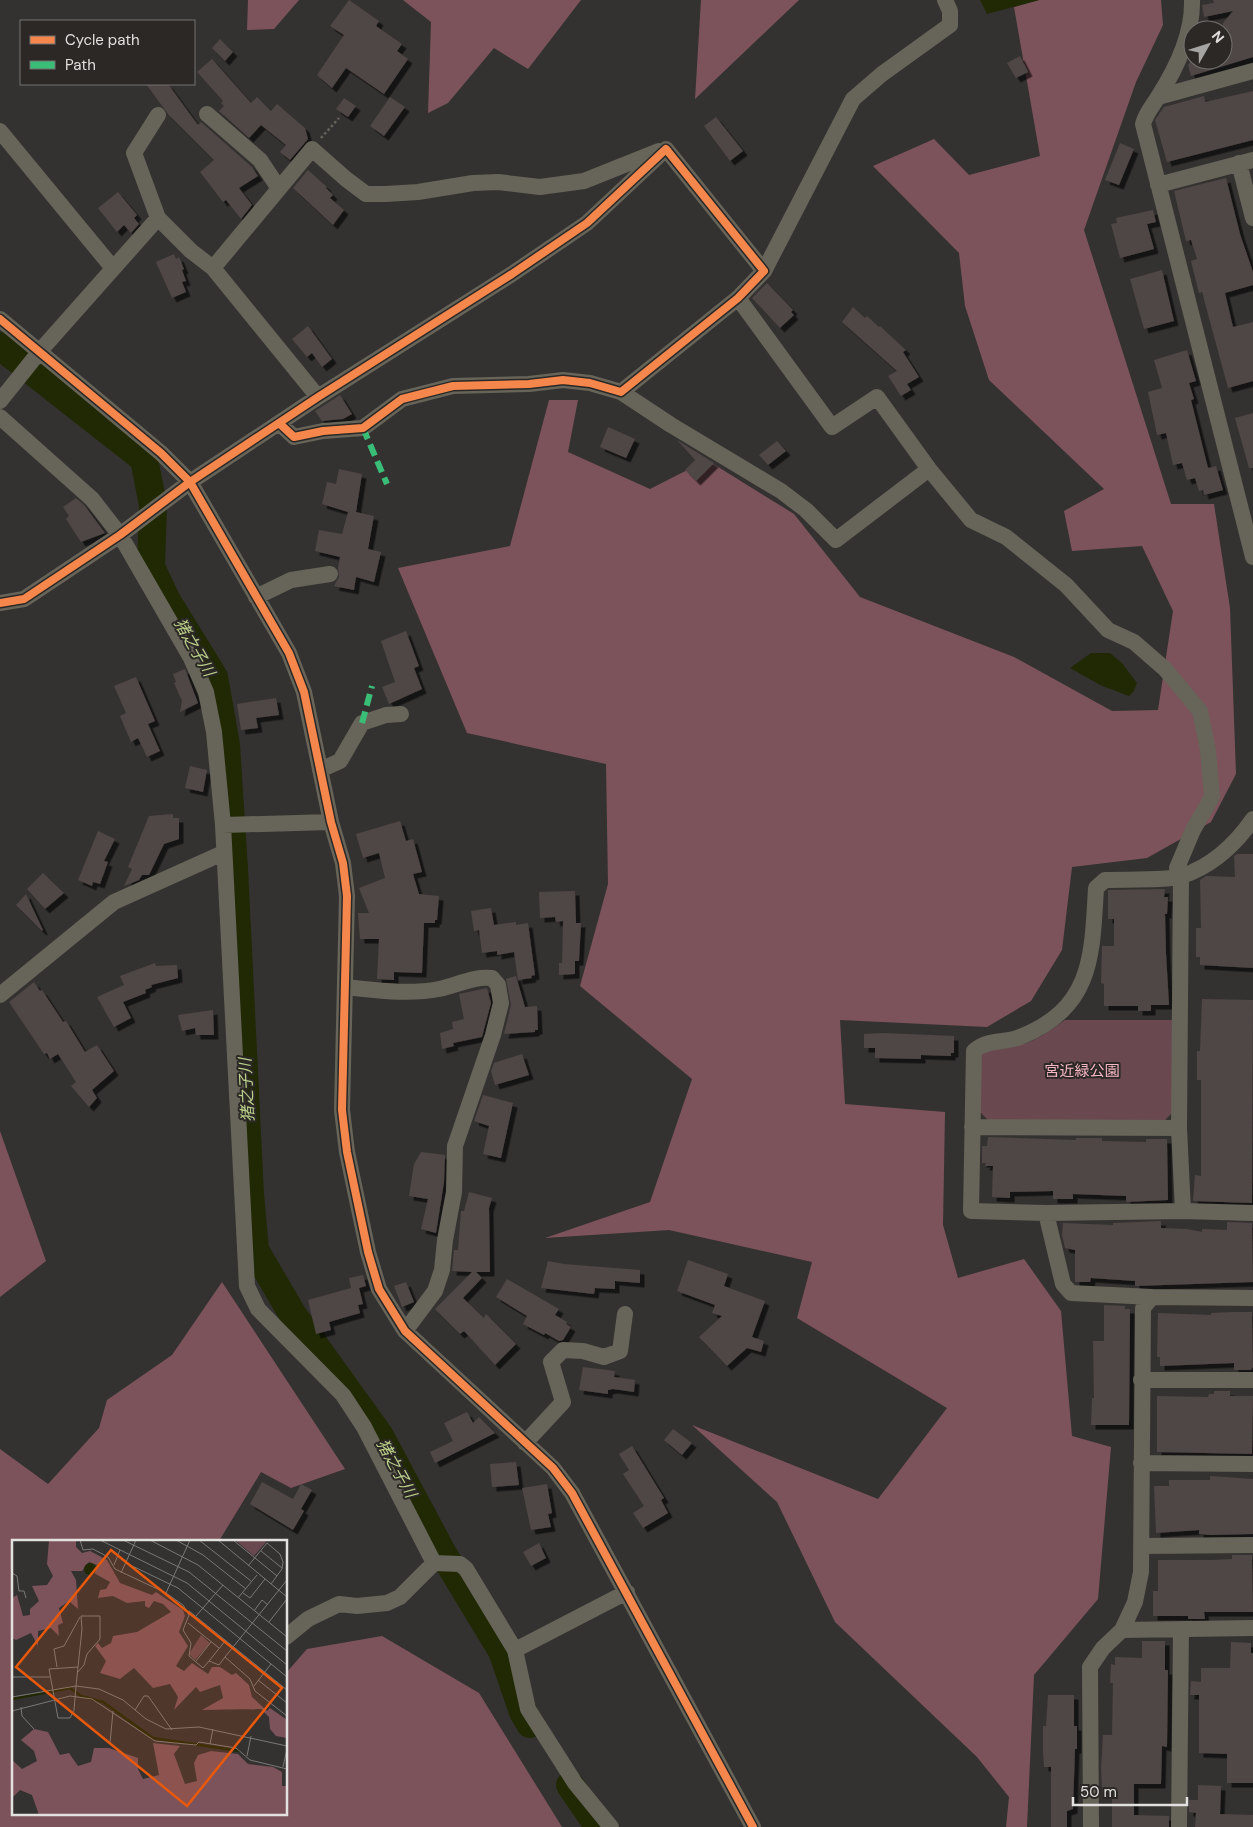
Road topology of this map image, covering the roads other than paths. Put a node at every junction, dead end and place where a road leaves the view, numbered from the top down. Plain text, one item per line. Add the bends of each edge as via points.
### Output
1 (946, 0) edge
2 (1192, 0) edge
3 (1253, 70) edge
4 (1158, 97) junction
5 (207, 114) dead end
6 (158, 115) dead end
7 (0, 131) edge
8 (666, 149) junction
9 (1246, 162) edge
10 (1158, 185) junction
11 (278, 187) junction
12 (158, 218) junction
13 (1253, 218) edge
14 (112, 267) junction
15 (214, 268) junction
16 (764, 271) junction
17 (738, 298) junction
18 (0, 318) edge
19 (37, 355) junction
20 (621, 392) junction
21 (318, 396) junction
22 (0, 401) edge
23 (0, 417) edge
24 (279, 423) junction
25 (929, 469) junction
26 (190, 482) junction
27 (120, 536) junction
28 (1253, 557) edge
29 (330, 574) dead end
30 (256, 596) junction
31 (0, 603) edge
32 (401, 714) dead end
33 (320, 770) junction
34 (1253, 820) edge
35 (331, 822) junction
36 (225, 825) junction
37 (223, 853) junction
38 (1181, 877) junction
39 (345, 987) junction
40 (0, 995) edge
41 (972, 1127) junction
42 (1179, 1128) junction
43 (1183, 1211) junction
44 (1046, 1213) junction
45 (1253, 1213) edge
46 (1152, 1297) junction
47 (1253, 1298) edge
48 (625, 1314) dead end
49 (405, 1331) junction
50 (1141, 1380) junction
51 (1253, 1380) edge
52 (525, 1443) junction
53 (1141, 1463) junction
54 (1253, 1464) edge
55 (1253, 1545) edge
56 (1142, 1546) junction
57 (438, 1563) junction
58 (627, 1592) junction
59 (1253, 1628) edge
60 (1122, 1630) junction
61 (1181, 1630) junction
62 (288, 1635) edge
63 (515, 1650) junction
64 (611, 1827) edge
65 (753, 1827) edge
66 (1090, 1827) edge
67 (1179, 1827) edge

1 - 16 street via 950,25 853,99
2 - 4 street via 1193,16 1183,49
3 - 4 street
4 - 10 street via 1146,113 1143,124
5 - 11 street via 260,160
6 - 12 street via 134,153
7 - 14 street
8 - 11 street via 584,181 540,187 473,183 386,194 366,194 312,149
8 - 16 street
8 - 21 street via 587,223
9 - 10 street
9 - 13 street
10 - 28 street
11 - 15 street
12 - 14 street
12 - 15 street via 177,239
14 - 19 street
15 - 21 street
16 - 17 street
17 - 20 street
17 - 25 street via 832,427 877,397
18 - 19 street
19 - 22 street
19 - 26 street via 162,453
20 - 24 street via 590,383 563,380 453,386 402,399 363,428 294,437
20 - 25 street via 782,491 836,540
21 - 24 street
23 - 27 street via 92,499
24 - 26 street
25 - 38 street via 971,520 1006,537 1066,585 1108,630 1134,642 1165,668 1200,711 1208,750 1212,797 1177,868
26 - 27 street
26 - 30 street
27 - 31 street via 24,599
27 - 36 street via 191,658 206,692
29 - 30 street via 291,580
30 - 33 street via 289,653 304,692
32 - 33 street via 362,723 340,760
33 - 35 street
34 - 38 street via 1239,839 1214,860
35 - 36 street
35 - 39 street via 343,863 347,896
36 - 37 street
37 - 40 street via 114,902
37 - 57 street via 246,1286 258,1309 343,1395 364,1427
38 - 41 street via 1105,880 1096,888 1093,936 1086,975 1070,1003 1046,1025 1018,1038 983,1043 974,1051
38 - 42 street
39 - 49 street via 342,1110 347,1152 379,1289
39 - 49 street via 400,992 439,989 479,976 492,978 498,985 501,1003 493,1035 455,1146 454,1192 442,1270 435,1291
41 - 42 street
41 - 44 street via 971,1211
42 - 43 street
43 - 44 street
43 - 45 street
44 - 46 street via 1062,1284 1071,1293
46 - 47 street
46 - 50 street via 1143,1308
48 - 52 street via 620,1351 604,1357 563,1350 551,1362 562,1402
49 - 52 street
50 - 51 street
50 - 53 street
52 - 58 street via 553,1468 572,1493
53 - 54 street
53 - 56 street
55 - 56 street
56 - 60 street via 1135,1602
57 - 62 street via 400,1597 387,1603 339,1604 308,1619
57 - 63 street via 460,1564 466,1569
58 - 63 street
58 - 65 street
59 - 61 street
60 - 61 street
60 - 66 street via 1102,1648 1090,1667
61 - 67 street
63 - 64 street via 528,1709 575,1782

